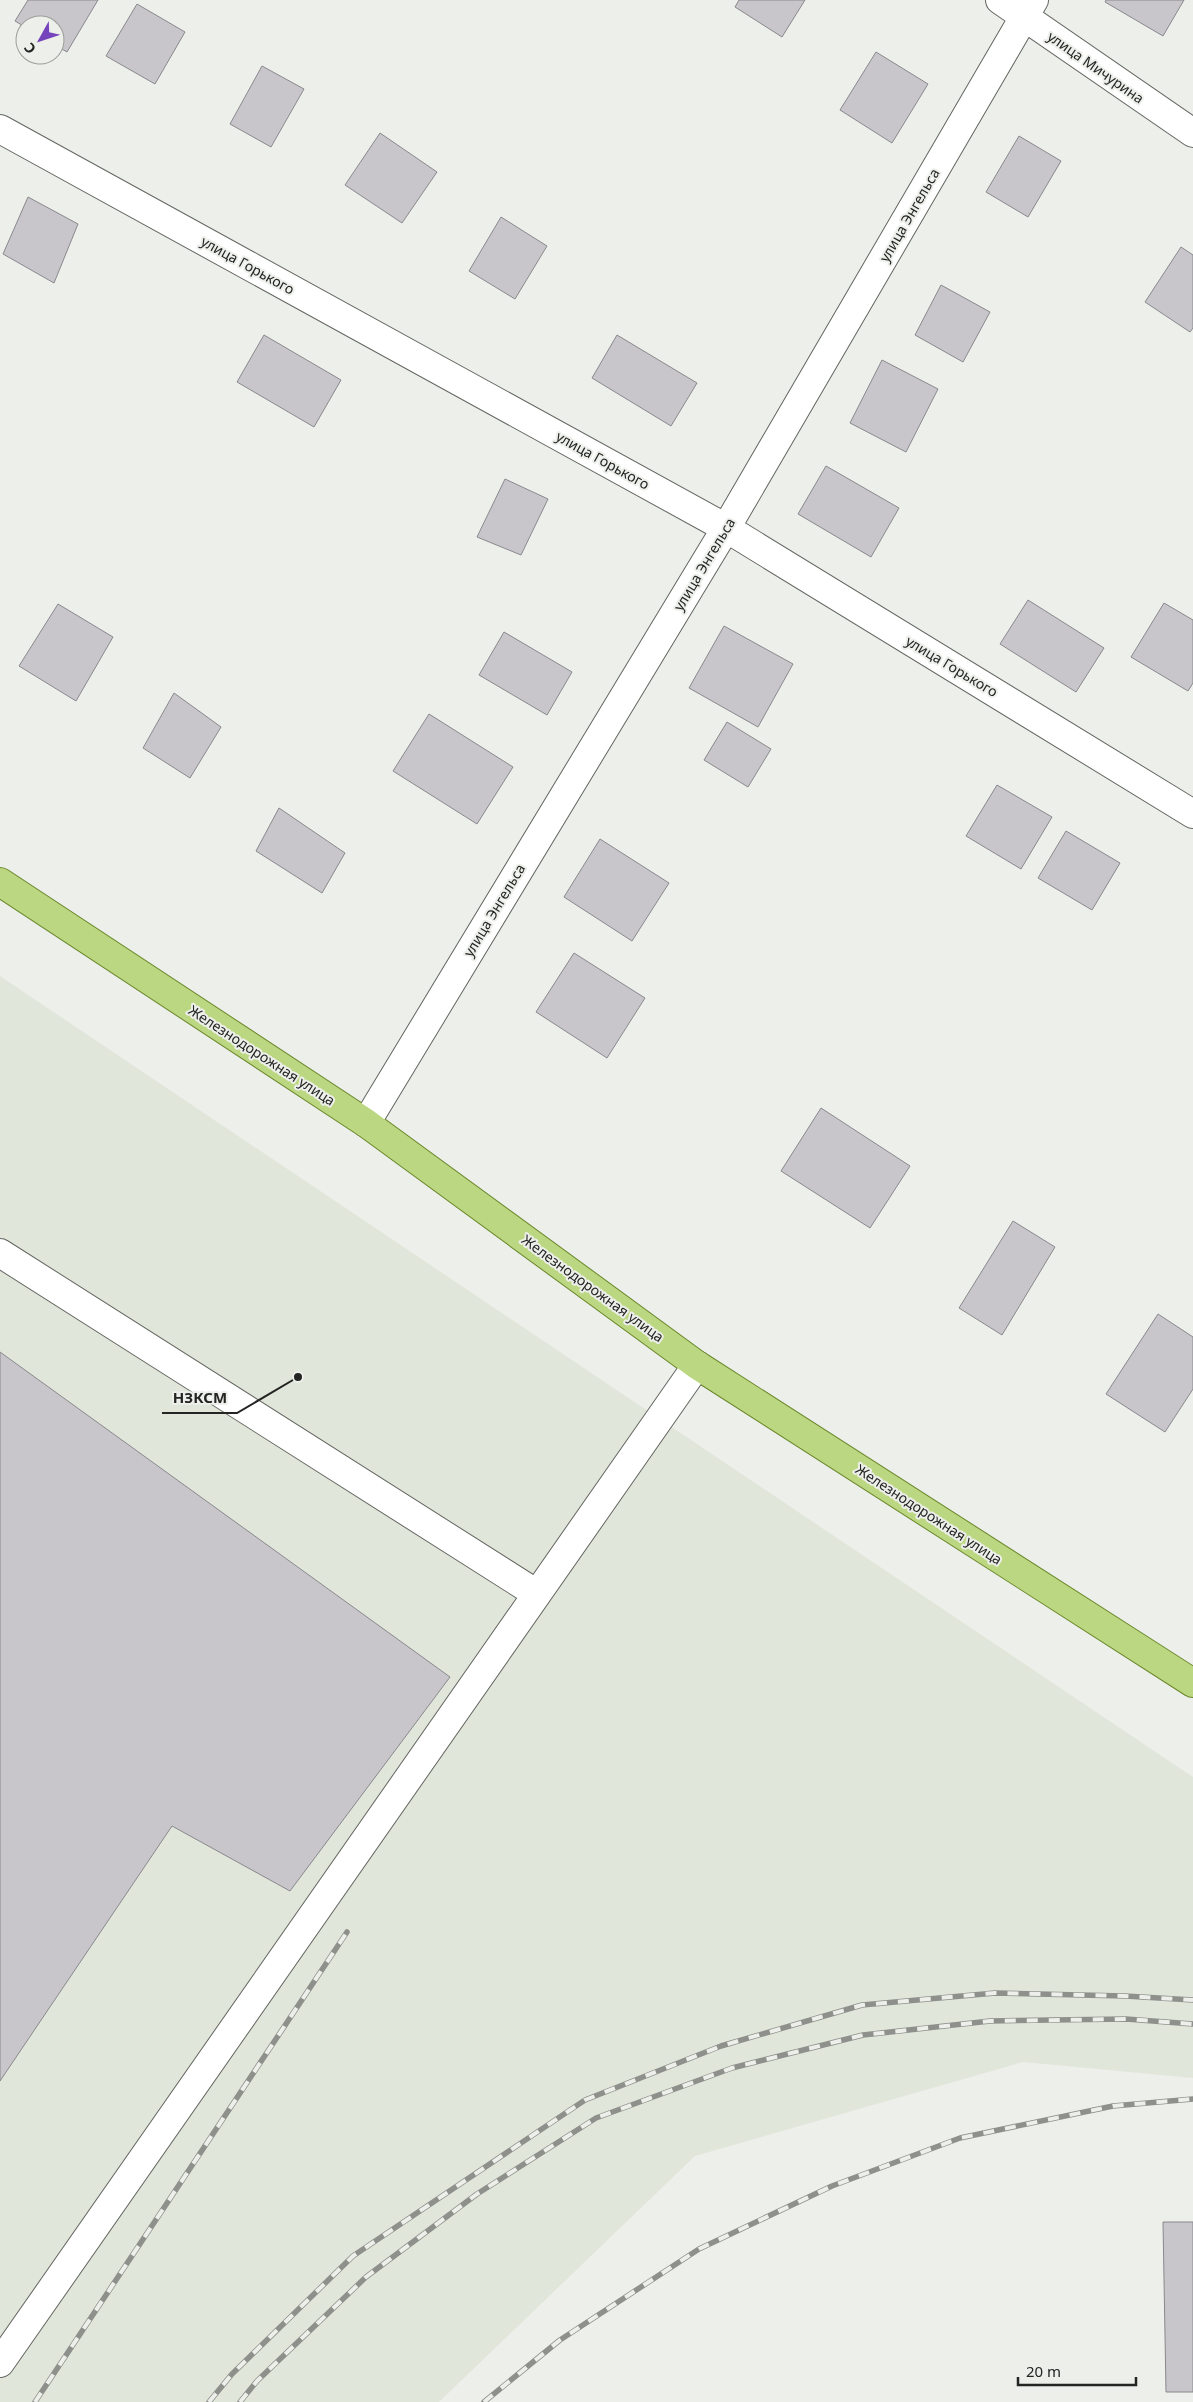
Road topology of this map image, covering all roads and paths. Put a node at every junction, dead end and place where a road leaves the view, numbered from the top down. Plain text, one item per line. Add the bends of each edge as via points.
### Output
1 (1000, 0) edge
2 (1030, 9) edge
3 (0, 129) edge
4 (1193, 133) edge
5 (726, 528) junction
6 (1193, 814) edge
7 (0, 882) edge
8 (366, 1123) junction
9 (0, 1253) edge
10 (697, 1365) junction
11 (537, 1594) junction
12 (1193, 1683) edge
13 (0, 2362) edge

1 - 2 street, улица Мичурина
2 - 4 street, улица Мичурина
2 - 5 street, улица Энгельса
3 - 5 street, улица Горького
5 - 6 street, улица Горького
5 - 8 street, улица Энгельса
7 - 8 main road, Железнодорожная улица
8 - 10 main road, Железнодорожная улица
9 - 11 street
10 - 11 street
10 - 12 main road, Железнодорожная улица
11 - 13 street

